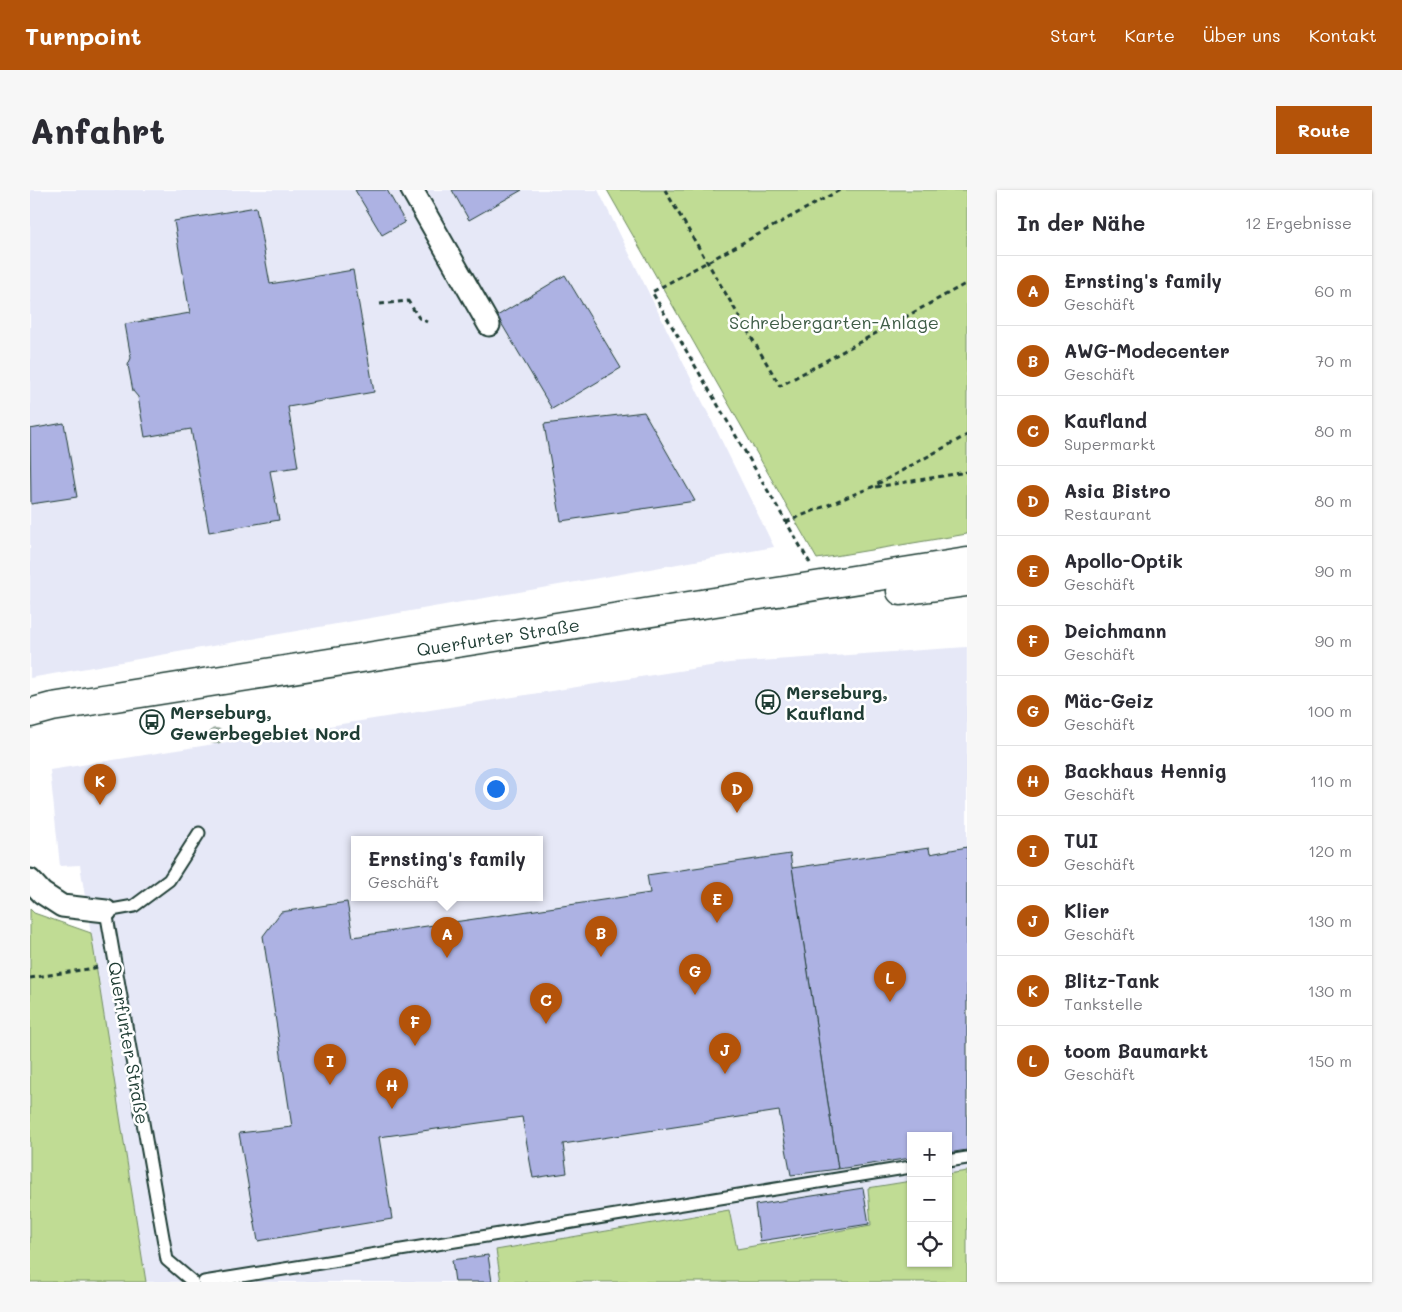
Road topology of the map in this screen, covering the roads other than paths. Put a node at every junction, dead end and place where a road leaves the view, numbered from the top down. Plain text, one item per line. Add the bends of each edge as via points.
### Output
1 (412, 190) edge
2 (489, 325) dead end
3 (967, 562) edge
4 (967, 582) edge
5 (30, 713) edge
6 (30, 727) edge
7 (199, 833) dead end
8 (30, 880) edge
9 (106, 911) junction
10 (967, 1158) edge
11 (952, 1160) edge
12 (907, 1168) edge
13 (193, 1282) edge
14 (204, 1282) edge

1 - 2 street
3 - 5 main road, Querfurter Straße
4 - 6 main road, Querfurter Straße
7 - 9 lane via 169,880 134,906
8 - 9 street via 42,893 62,906
9 - 13 lane, Querfurter Straße via 166,1260
10 - 11 lane
12 - 14 lane

